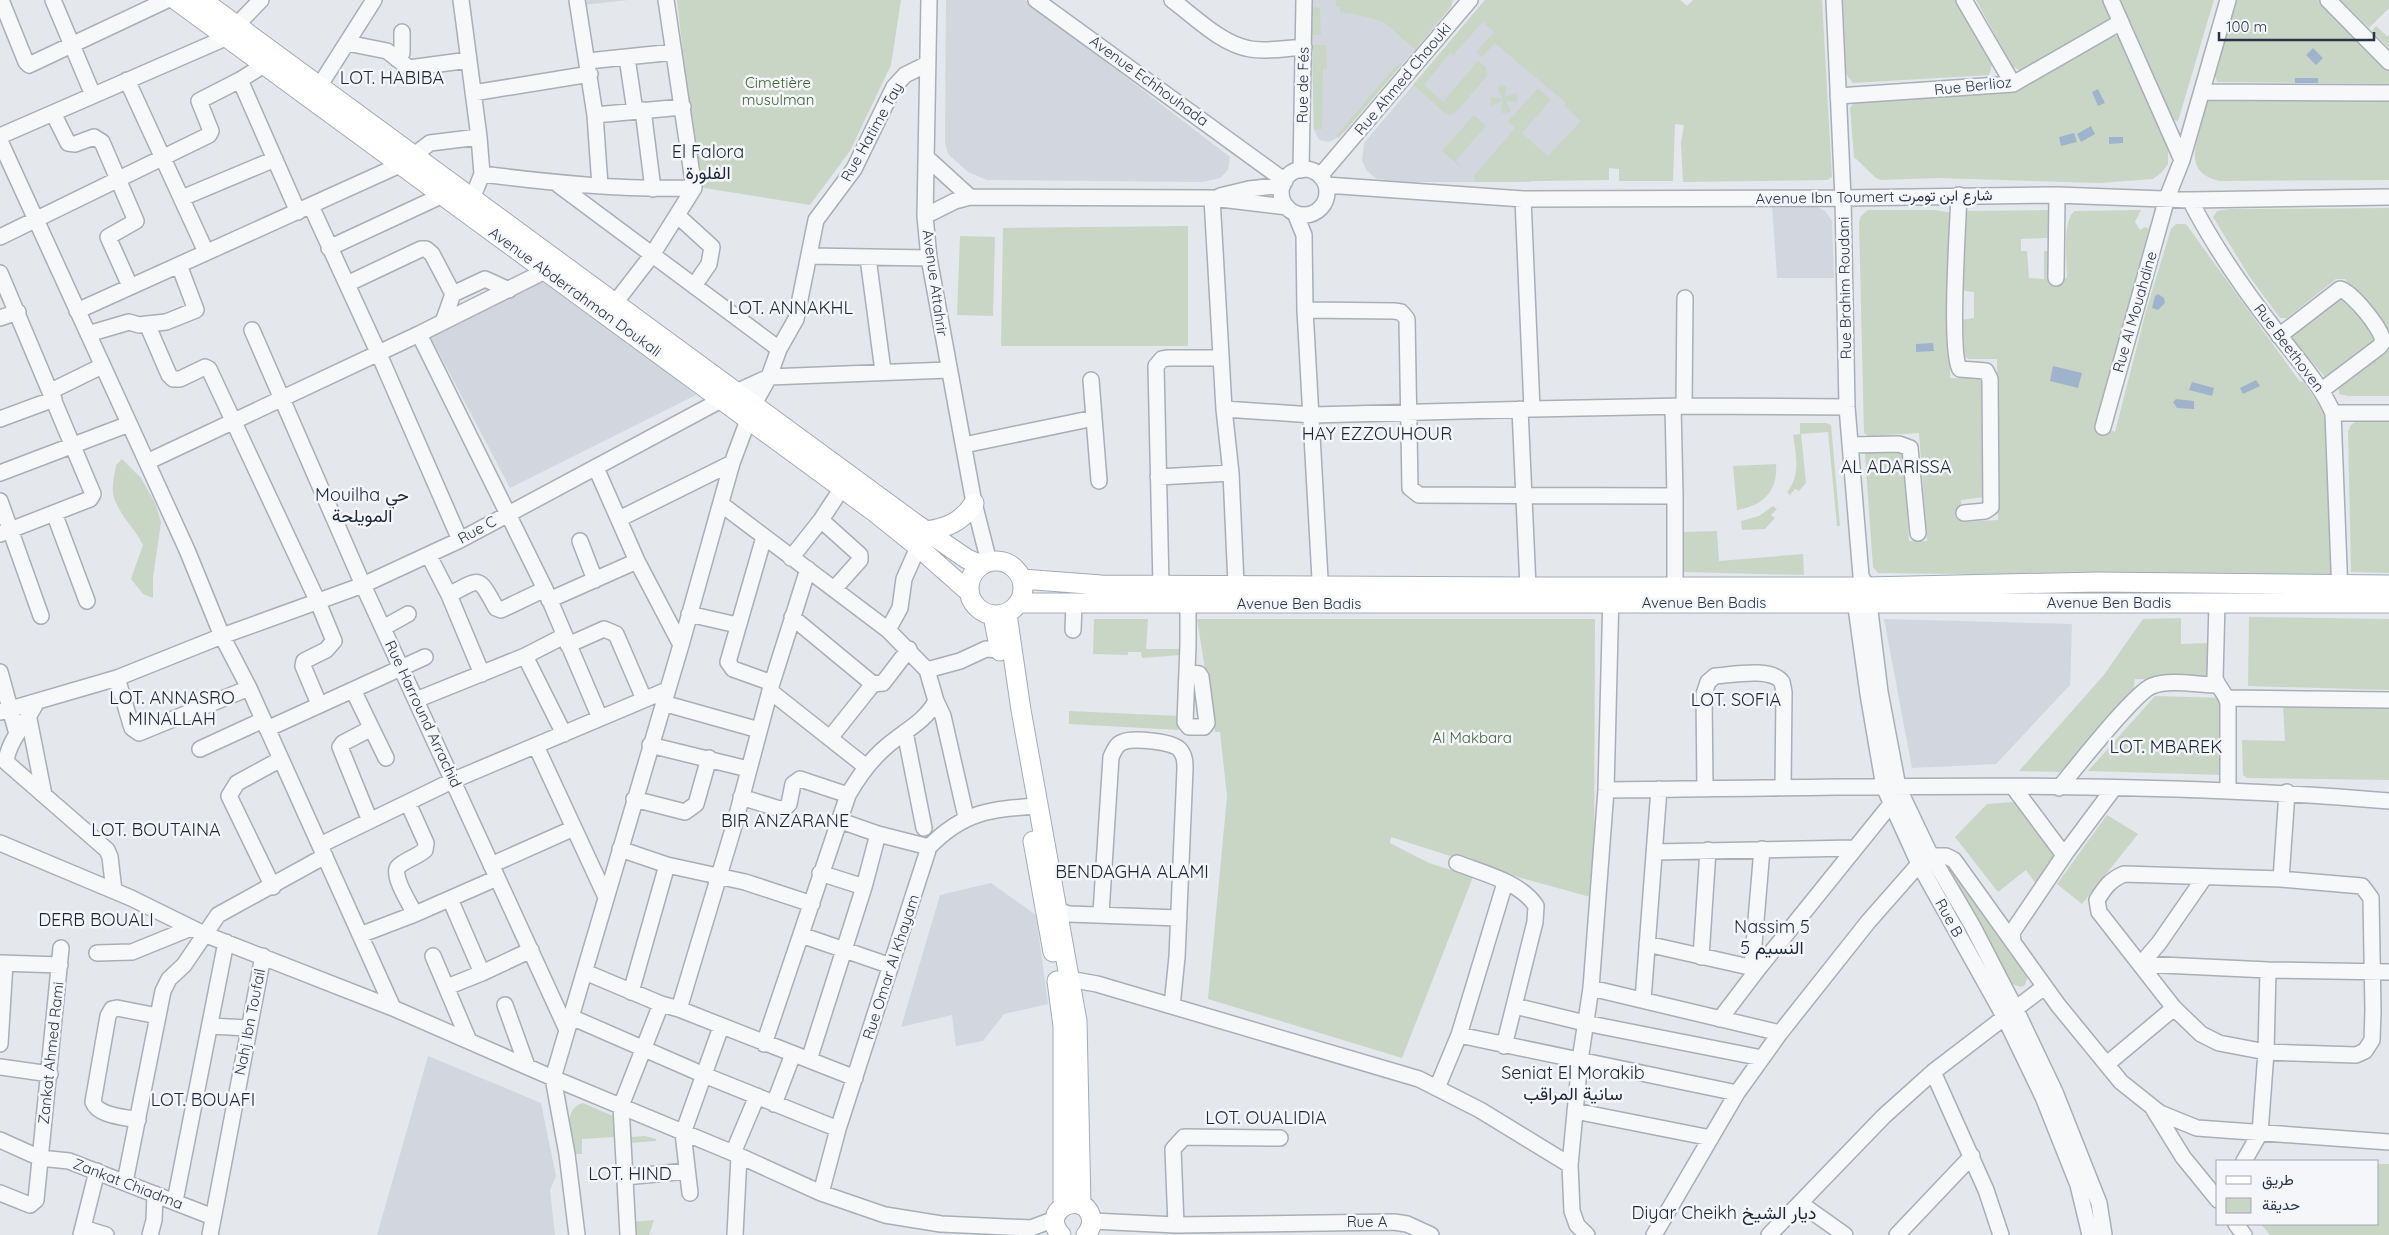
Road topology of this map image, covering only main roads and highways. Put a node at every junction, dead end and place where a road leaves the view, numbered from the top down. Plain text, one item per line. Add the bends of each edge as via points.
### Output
1 (176, 0) edge
2 (202, 0) edge
3 (232, 31) junction
4 (408, 160) junction
5 (553, 267) junction
6 (729, 396) junction
7 (751, 411) junction
8 (974, 503) road end
9 (922, 538) junction
10 (985, 564) junction
11 (1022, 579) junction
12 (1100, 584) junction
13 (2389, 585) edge
14 (1861, 591) junction
15 (969, 592) junction
16 (1321, 594) junction
17 (1610, 595) junction
18 (2389, 603) edge
19 (1099, 604) junction
20 (1006, 611) junction
21 (1033, 806) junction
22 (1065, 1216) edge
23 (1089, 1228) edge

1 - 3 main road, Avenue Abderrahman Doukali
2 - 3 main road, Avenue Abderrahman Doukali
3 - 4 main road, Avenue Abderrahman Doukali via 320,85
3 - 4 main road, Avenue Abderrahman Doukali via 264,65
4 - 5 main road, Avenue Abderrahman Doukali via 472,199
4 - 5 main road, Avenue Abderrahman Doukali via 443,195
5 - 6 main road, Avenue Abderrahman Doukali
5 - 6 main road, Avenue Abderrahman Doukali via 615,303
6 - 7 main road, Avenue Abderrahman Doukali
7 - 9 main road, Avenue Abderrahman Doukali
7 - 9 main road, Avenue Abderrahman Doukali via 842,488
8 - 9 main road via 952,525
9 - 10 main road, Avenue Abderrahman Doukali
9 - 15 main road, Avenue Abderrahman Doukali
10 - 11 main road via 1000,561 1011,565
10 - 15 main road via 973,574
11 - 12 main road, Avenue Ben Badis
11 - 20 main road via 1023,596
12 - 16 main road, Avenue Ben Badis via 1236,584
12 - 19 main road
13 - 14 main road, Avenue Ben Badis via 2097,582
14 - 17 main road, Avenue Ben Badis
14 - 17 main road, Avenue Ben Badis via 1675,586
14 - 18 main road, Avenue Ben Badis via 2217,603
15 - 20 main road via 977,608
16 - 17 main road, Avenue Ben Badis
16 - 17 main road, Avenue Ben Badis via 1528,587
16 - 19 main road, Avenue Ben Badis via 1188,604
19 - 20 main road, Avenue Ben Badis
20 - 21 main road
20 - 21 main road via 1000,650
21 - 22 main road via 1063,979 1077,1021
22 - 23 main road via 1089,1211

